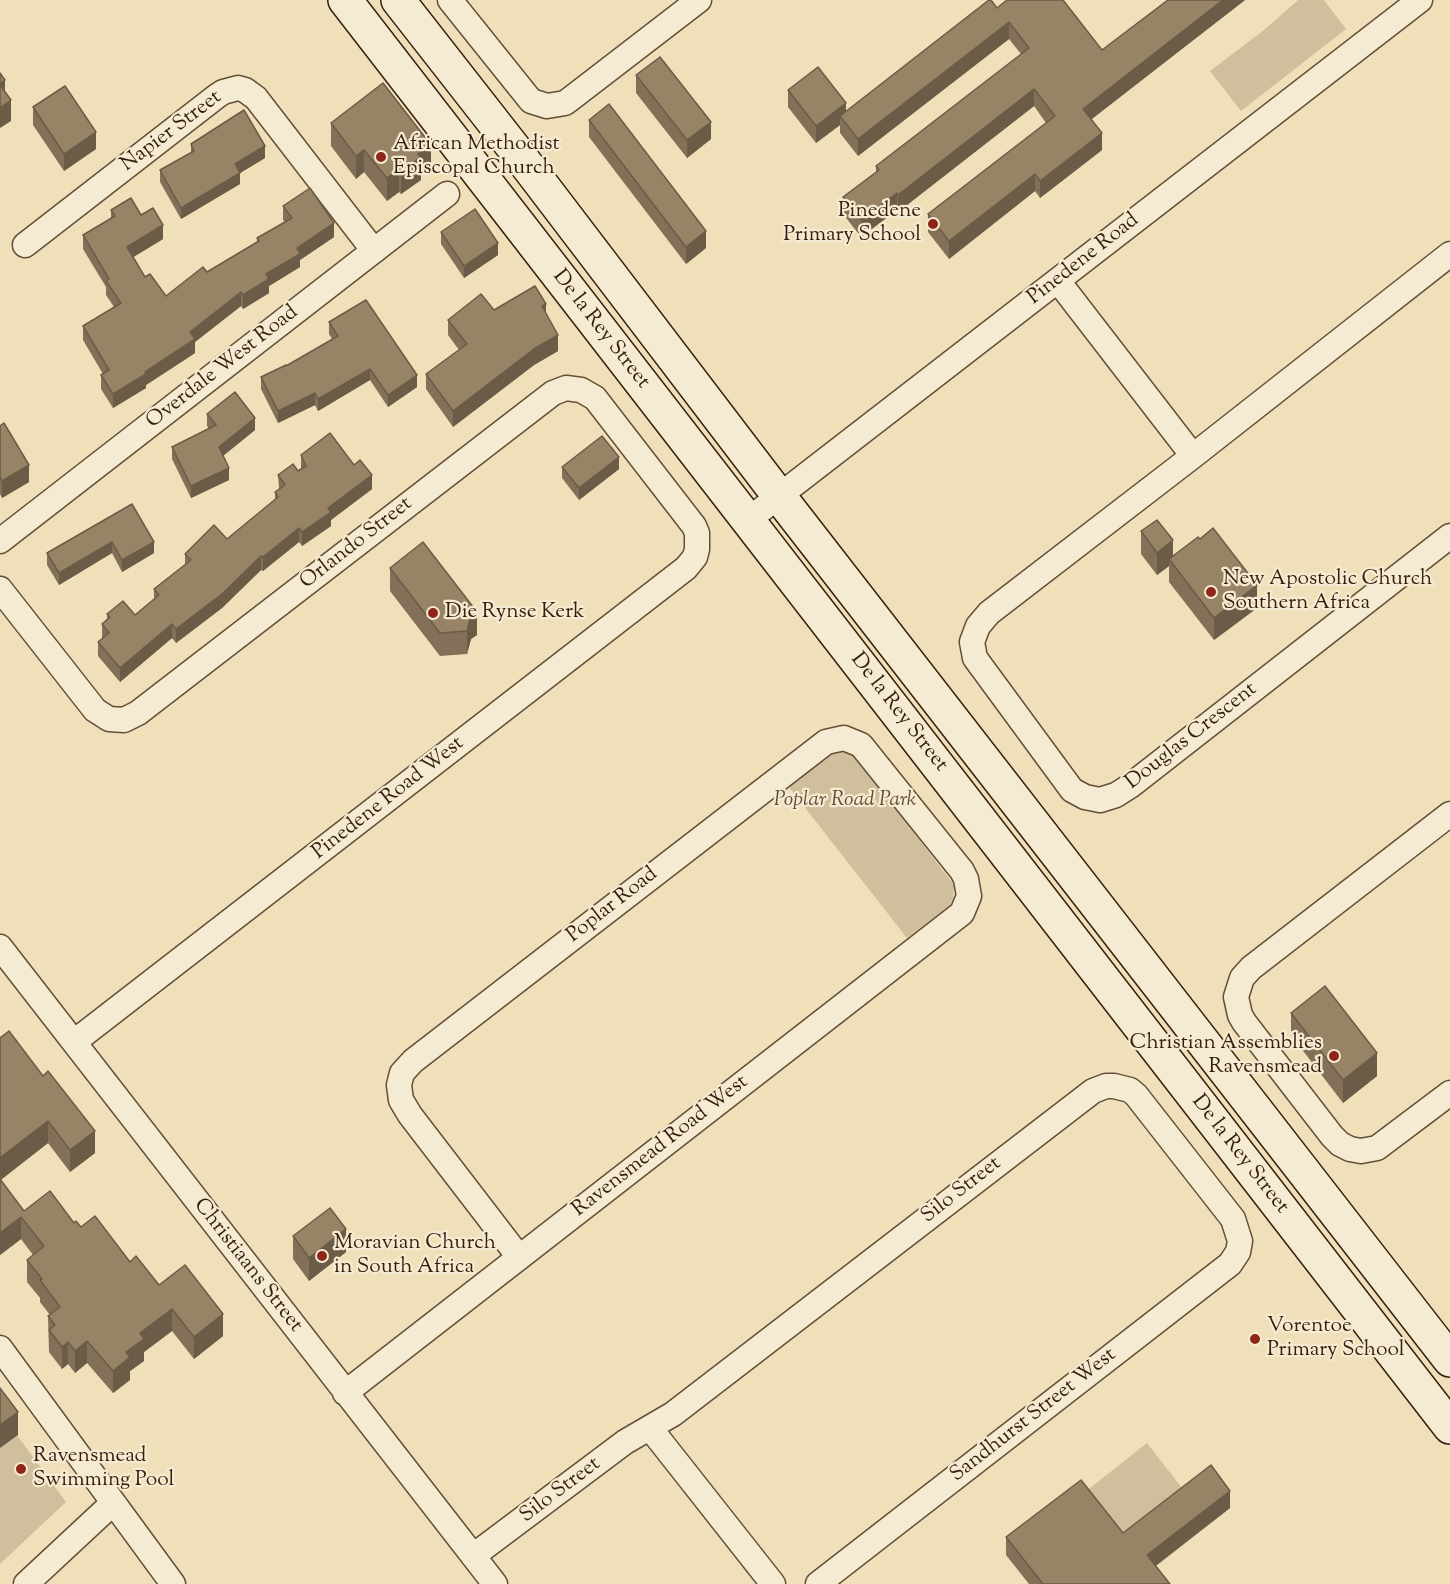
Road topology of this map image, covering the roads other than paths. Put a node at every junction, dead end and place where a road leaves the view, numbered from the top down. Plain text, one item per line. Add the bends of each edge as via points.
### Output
1 (345, 0) edge
2 (398, 0) edge
3 (450, 0) edge
4 (699, 0) edge
5 (1420, 0) edge
6 (447, 194) dead end
7 (25, 245) dead end
8 (374, 251) junction
9 (1450, 254) edge
10 (1058, 281) junction
11 (1192, 456) junction
12 (779, 496) junction
13 (748, 520) junction
14 (1450, 536) edge
15 (0, 541) edge
16 (697, 549) joint
17 (0, 589) edge
18 (1450, 814) edge
19 (969, 896) joint
20 (0, 947) edge
21 (74, 1042) junction
22 (1450, 1093) edge
23 (1240, 1241) joint
24 (519, 1257) junction
25 (0, 1348) edge
26 (1450, 1360) edge
27 (345, 1393) junction
28 (1450, 1427) edge
29 (650, 1428) junction
30 (113, 1503) junction
31 (473, 1556) junction
32 (26, 1584) edge
33 (173, 1584) edge
34 (495, 1584) edge
35 (773, 1584) edge
36 (818, 1584) edge

1 - 13 main road, De la Rey Street
2 - 12 main road, De la Rey Street
3 - 4 street via 531,100 547,106 565,103
5 - 10 street, Pinedene Road
6 - 8 street, Overdale West Road
7 - 8 street, Napier Street via 217,96 238,88 256,98
8 - 15 street, Overdale West Road
9 - 11 street, Douglas Crescent
10 - 11 street
10 - 12 street, Pinedene Road
11 - 14 street, Douglas Crescent via 989,613 972,642 975,658 985,672 1072,790 1085,797 1100,800 1130,786
12 - 13 street, Pinedene Road
12 - 26 main road, De la Rey Street
13 - 28 main road, De la Rey Street
16 - 17 street, Orlando Street via 694,526 595,398 566,388 553,393 148,706 124,720 109,719 95,710
16 - 21 street, Pinedene Road West via 686,568
18 - 22 street via 1251,968 1242,978 1236,997 1244,1022 1332,1136 1350,1149 1377,1148
19 - 24 street, Ravensmead Road West via 955,919
19 - 24 street, Poplar Road via 962,871 861,745 844,738 825,742 413,1061 402,1073 399,1085 410,1115
20 - 21 street, Christiaans Street
21 - 27 street, Christiaans Street
23 - 29 street, Silo Street via 1233,1220 1136,1095 1122,1087 1106,1086 1075,1105
23 - 36 street, Sandhurst Street West via 1230,1264
24 - 27 street, Ravensmead Road West
25 - 30 street
27 - 31 street, Christiaans Street
29 - 31 street, Silo Street
29 - 35 street
30 - 32 street
30 - 33 street
31 - 34 street, Christiaans Street

